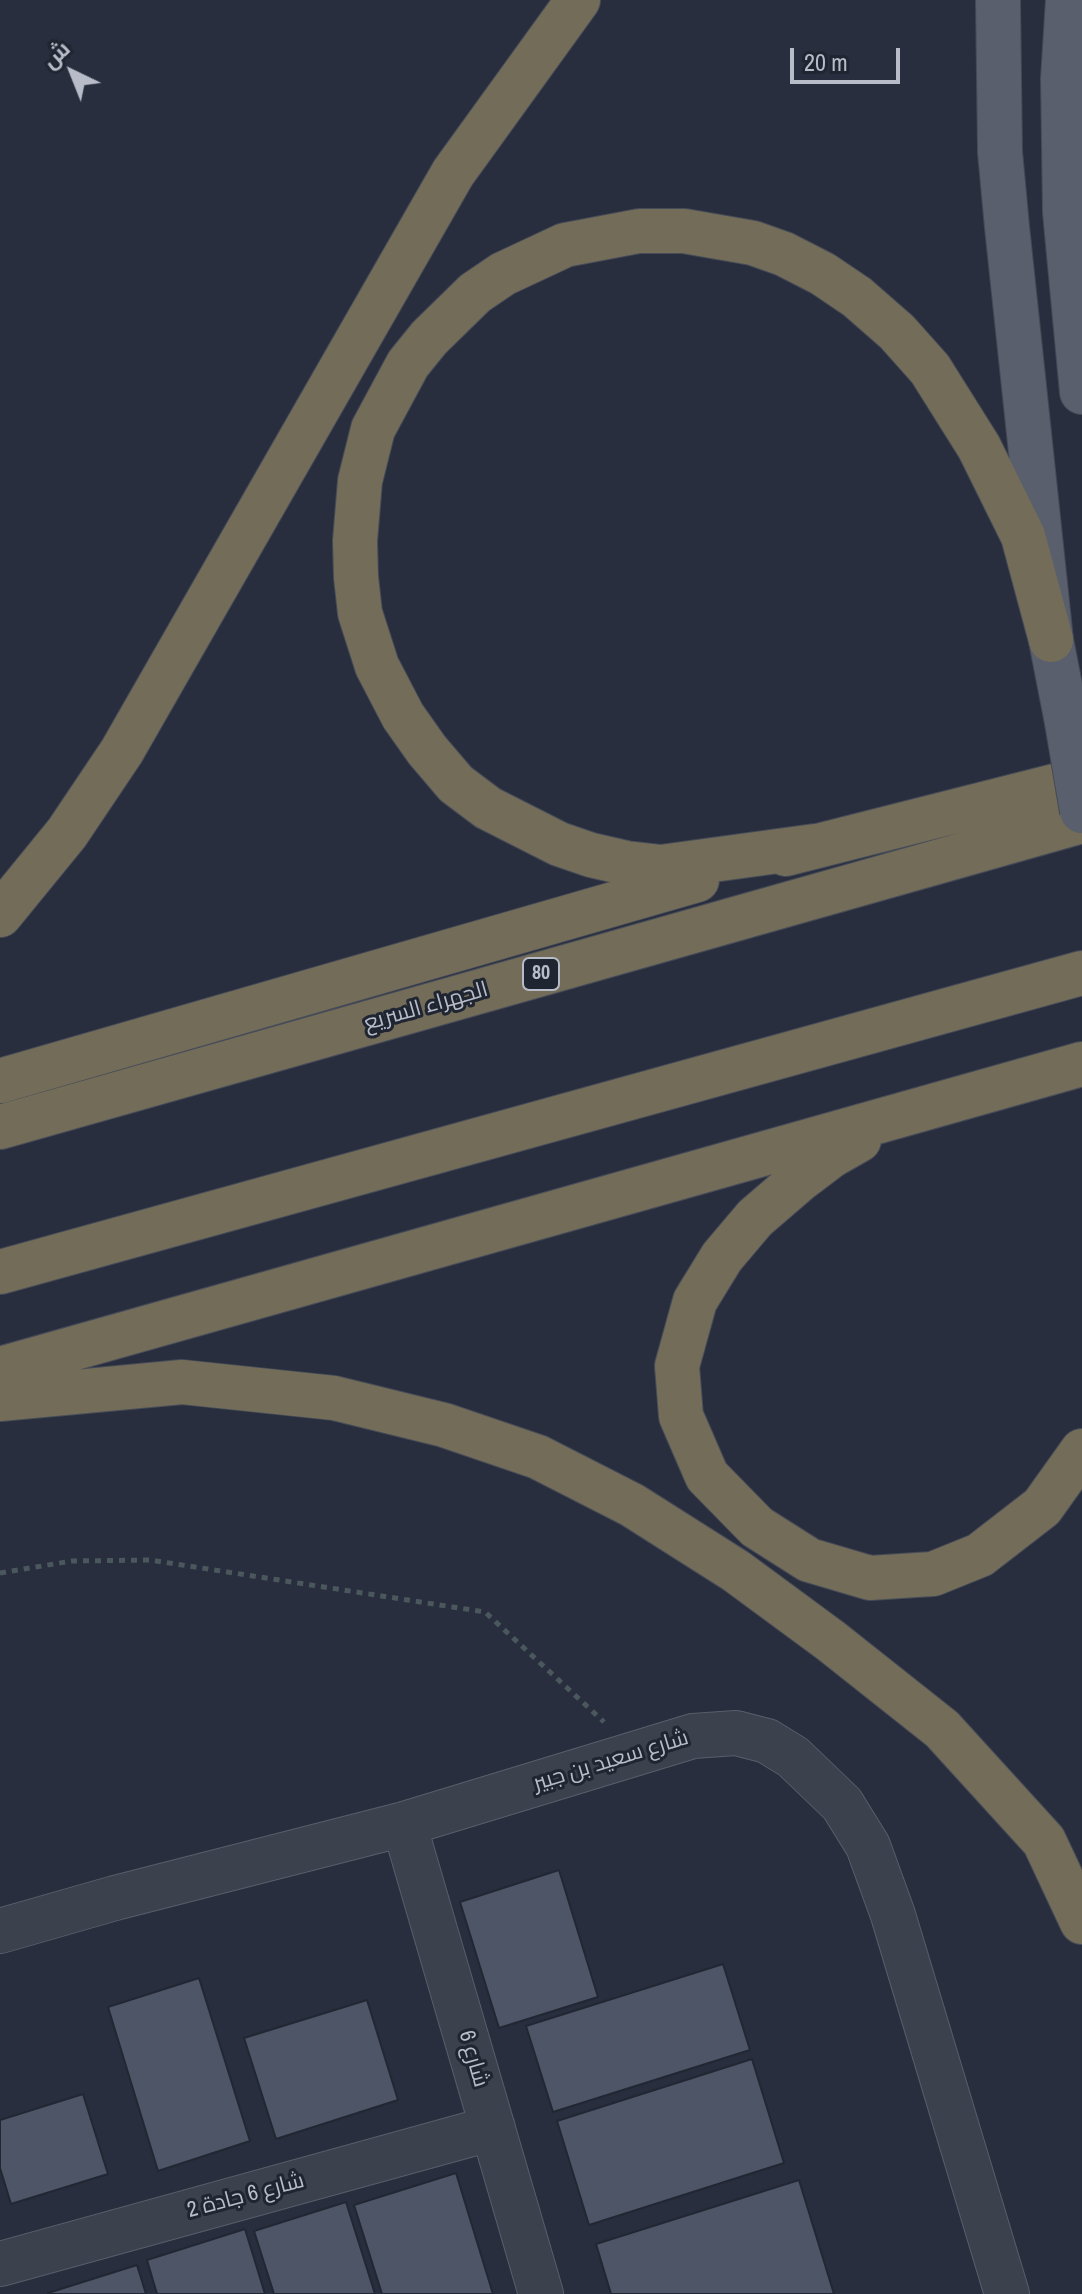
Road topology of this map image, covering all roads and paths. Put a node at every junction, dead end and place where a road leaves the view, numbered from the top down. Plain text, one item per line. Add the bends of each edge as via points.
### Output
1 (578, 0) edge
2 (998, 0) edge
3 (1068, 0) edge
4 (1082, 392) edge
5 (1051, 640) junction
6 (1082, 779) edge
7 (1082, 811) edge
8 (1082, 821) edge
9 (815, 846) junction
10 (0, 915) edge
11 (1082, 973) edge
12 (1082, 1064) edge
13 (0, 1081) edge
14 (900, 1115) junction
15 (0, 1127) edge
16 (0, 1272) edge
17 (0, 1369) edge
18 (0, 1399) edge
19 (1082, 1451) edge
20 (0, 1573) edge
21 (637, 1753) junction
22 (404, 1824) junction
23 (1082, 1922) edge
24 (0, 1931) edge
25 (493, 2128) junction
26 (0, 2264) edge
27 (541, 2294) edge
28 (1007, 2294) edge

1 - 10 highway via 453,173 122,751 67,833
2 - 5 main road via 1000,152
3 - 4 main road via 1065,212
5 - 7 main road, bridge
5 - 9 highway via 1023,536 971,434 930,369 897,332 823,274 753,243 684,231 639,231 565,245 475,293 429,338 392,391 373,429 360,481 355,541 360,613 377,666 403,716 456,784 522,827 580,851 661,867
6 - 9 highway
8 - 15 highway, الجهراء السريع / 80
9 - 13 highway
11 - 16 highway
12 - 14 highway
14 - 17 highway
14 - 19 highway via 831,1156 755,1218 695,1301 677,1366 681,1416 707,1476 757,1527 809,1560 870,1578 933,1574 980,1555 1042,1507
18 - 23 highway via 182,1382 334,1398 444,1425 538,1457 632,1505 736,1571 942,1729 1044,1841
20 - 21 path via 72,1561 150,1560 485,1612
21 - 22 street, شارع سعيد بن جبير
21 - 28 street, شارع سعيد بن جبير via 693,1736 736,1733 767,1741 793,1757 842,1804 868,1846 893,1915
22 - 24 street, شارع سعيد بن جبير
22 - 25 street, شارع 6
25 - 26 street, شارع 6 جادة 2
25 - 27 street, شارع 6

